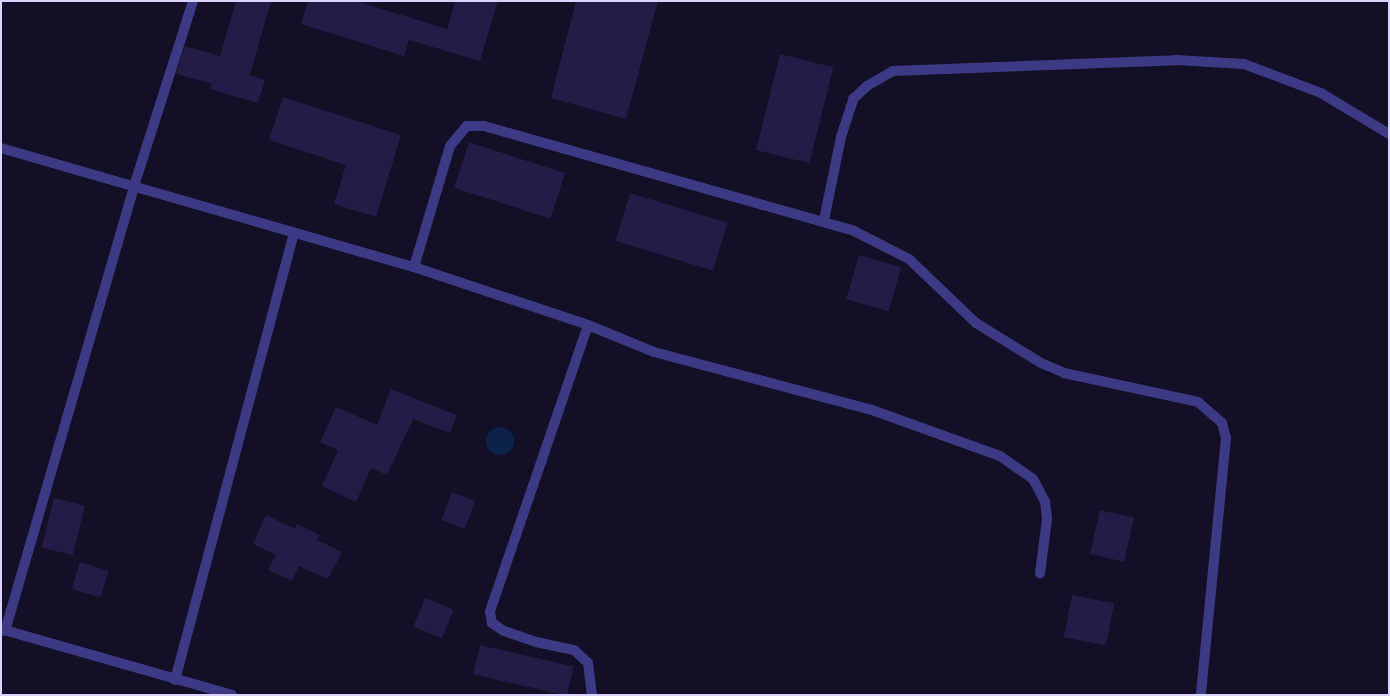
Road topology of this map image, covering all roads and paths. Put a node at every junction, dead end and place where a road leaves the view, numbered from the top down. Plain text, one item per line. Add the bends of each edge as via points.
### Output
1 (194, 1) edge
2 (1389, 134) edge
3 (1, 148) edge
4 (134, 186) junction
5 (824, 220) junction
6 (294, 234) junction
7 (414, 267) junction
8 (588, 324) junction
9 (1040, 574) dead end
10 (3, 630) edge
11 (176, 680) junction
12 (232, 695) edge
13 (592, 695) edge
14 (1201, 695) edge

1 - 4 street
2 - 5 street via 1321,93 1244,64 1176,60 893,71 867,86 852,99 841,137
3 - 4 street
4 - 6 street
4 - 10 street
5 - 7 street via 740,201 484,126 467,126 450,146
5 - 14 street via 884,244 909,259 976,323 1041,363 1064,373 1198,402 1222,423 1226,438
6 - 7 street
6 - 11 street
7 - 8 street
8 - 9 street via 654,352 872,410 1000,456 1033,479 1045,502 1047,519
8 - 13 street via 490,612 492,623 504,631 536,642 574,650 588,663
10 - 11 street
11 - 12 street

